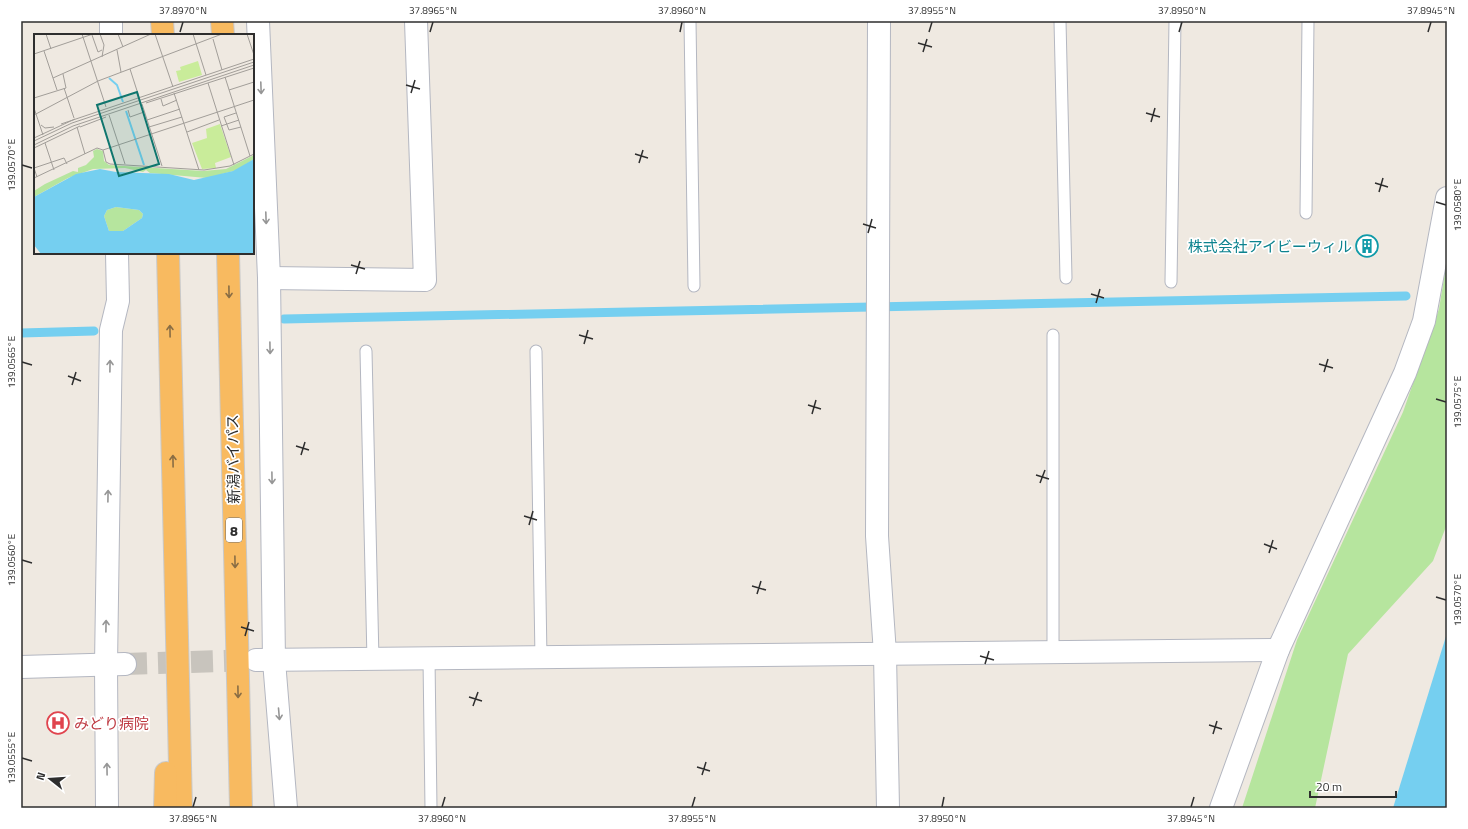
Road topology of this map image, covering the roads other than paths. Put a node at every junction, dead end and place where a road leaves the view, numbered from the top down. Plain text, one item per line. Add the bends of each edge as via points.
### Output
1 (110, 21) edge
2 (162, 21) edge
3 (222, 21) edge
4 (258, 21) edge
5 (416, 21) edge
6 (690, 21) edge
7 (879, 21) edge
8 (1060, 21) edge
9 (1175, 21) edge
10 (1308, 21) edge
11 (111, 34) edge
12 (163, 34) edge
13 (223, 34) edge
14 (1447, 198) edge
15 (1306, 213) dead end
16 (117, 254) edge
17 (168, 254) edge
18 (228, 254) edge
19 (269, 278) junction
20 (1066, 278) dead end
21 (1172, 282) dead end
22 (694, 286) dead end
23 (1053, 335) dead end
24 (366, 351) dead end
25 (536, 351) dead end
26 (173, 492) junction
27 (1278, 650) junction
28 (1053, 652) junction
29 (885, 654) junction
30 (541, 658) junction
31 (429, 659) junction
32 (373, 660) junction
33 (265, 661) junction
34 (115, 664) junction
35 (21, 667) edge
36 (240, 777) junction
37 (107, 808) edge
38 (165, 808) edge
39 (180, 808) edge
40 (241, 808) edge
41 (244, 808) edge
42 (286, 808) edge
43 (431, 808) edge
44 (888, 808) edge
45 (1221, 808) edge

1 - 11 street
2 - 12 highway
3 - 13 highway
4 -> 19 street
5 - 19 street via 425,280
6 - 22 lane
7 - 29 street via 877,536
8 - 20 lane
9 - 21 lane
10 - 15 lane
14 - 27 street via 1424,320 1406,373
34 -> 16 street via 111,330 118,301
26 -> 17 highway
18 -> 36 highway, 新潟バイパス / 8
19 -> 33 street
23 - 28 lane
24 - 32 lane
25 - 30 lane
26 - 38 highway
26 - 39 highway
27 - 28 street
27 - 45 street
28 - 29 street
29 - 30 street
29 - 44 street
30 - 31 street
31 - 32 street
31 - 43 lane
32 - 33 street
33 -> 42 street
34 - 35 street
37 -> 34 street
36 - 40 highway, 新潟バイパス / 8
36 - 41 highway

